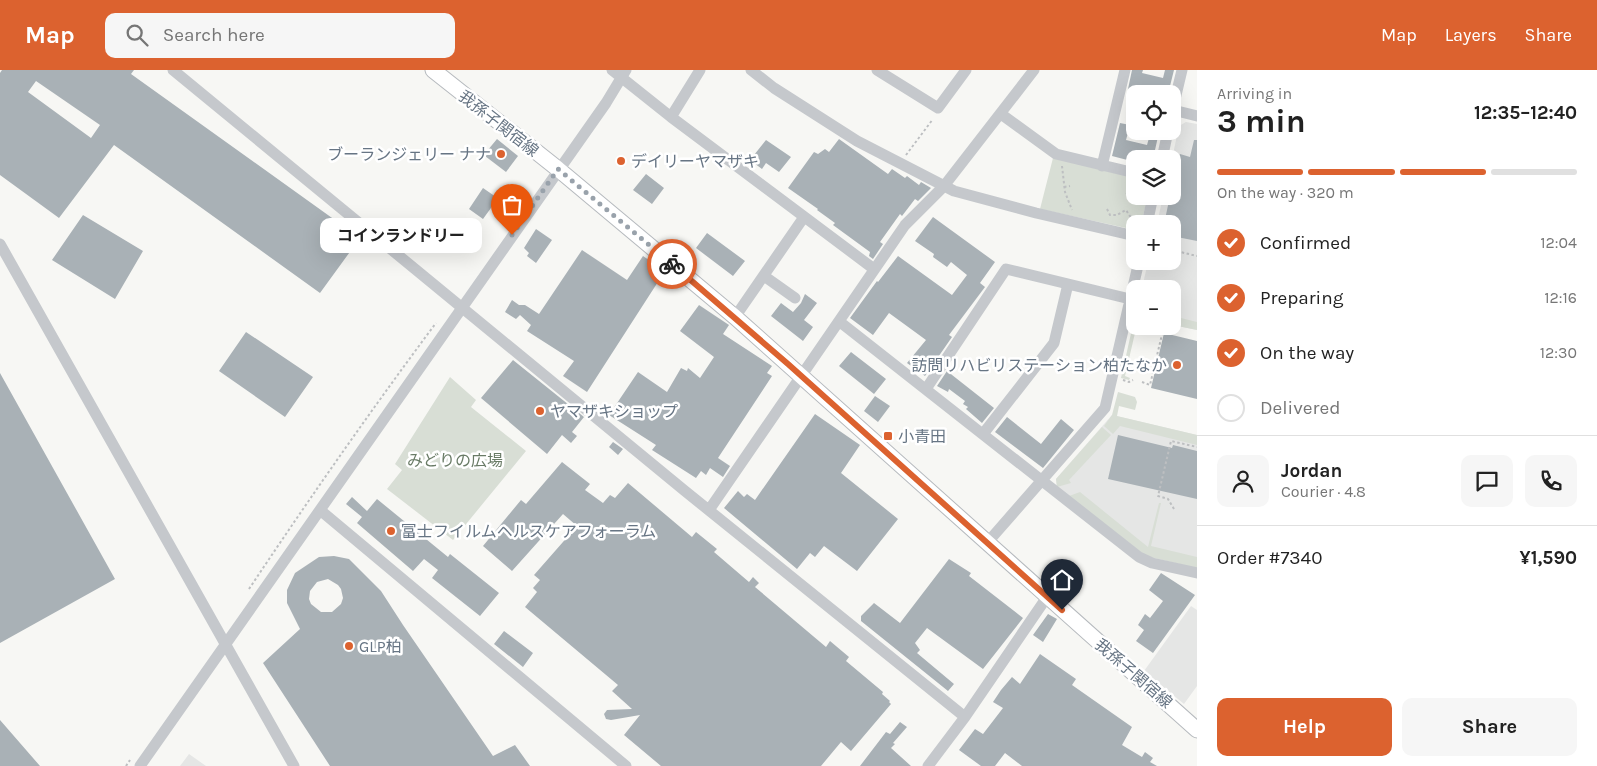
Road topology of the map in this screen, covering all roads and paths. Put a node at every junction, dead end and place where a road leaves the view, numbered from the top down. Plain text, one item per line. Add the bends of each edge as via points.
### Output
1 (173, 70) edge
2 (433, 70) edge
3 (612, 70) edge
4 (700, 70) edge
5 (751, 70) edge
6 (877, 70) edge
7 (966, 70) edge
8 (1034, 70) edge
9 (1125, 70) edge
10 (1182, 70) edge
11 (624, 74) edge
12 (1179, 85) edge
13 (938, 108) junction
14 (1181, 113) edge
15 (1000, 114) junction
16 (1197, 116) edge
17 (671, 117) junction
18 (1062, 156) junction
19 (899, 163) junction
20 (1102, 166) junction
21 (558, 169) junction
22 (1126, 171) edge
23 (944, 186) junction
24 (1070, 186) dead end
25 (1064, 187) junction
26 (1107, 209) dead end
27 (1129, 215) edge
28 (804, 217) junction
29 (1072, 222) junction
30 (1126, 234) edge
31 (0, 244) edge
32 (1181, 252) edge
33 (1197, 256) edge
34 (874, 269) junction
35 (764, 276) junction
36 (1068, 284) junction
37 (794, 298) dead end
38 (1126, 298) edge
39 (462, 307) junction
40 (1126, 316) edge
41 (735, 317) junction
42 (438, 321) dead end
43 (840, 322) junction
44 (1162, 335) edge
45 (802, 376) junction
46 (1118, 379) dead end
47 (1133, 380) dead end
48 (1142, 382) dead end
49 (926, 389) junction
50 (983, 434) junction
51 (1197, 447) edge
52 (1043, 480) junction
53 (1174, 509) dead end
54 (320, 510) junction
55 (709, 510) junction
56 (987, 543) junction
57 (1197, 573) edge
58 (248, 592) dead end
59 (1047, 597) junction
60 (225, 644) junction
61 (965, 717) junction
62 (1197, 730) edge
63 (140, 766) edge
64 (294, 766) edge
65 (626, 766) edge
66 (928, 766) edge

1 - 39 street
2 - 21 main road, 我孫子関宿線
3 - 11 street
4 - 17 street
5 - 19 street via 857,141
6 - 13 street
7 - 13 street
8 - 15 street
9 - 20 street
10 - 12 street
11 - 17 street
11 - 21 street
13 - 19 path
14 - 16 street
15 - 18 street
15 - 23 street
17 - 28 street
18 - 20 street
18 - 25 path
19 - 23 street
20 - 22 street
21 - 39 street
21 - 41 main road, 我孫子関宿線
23 - 29 street
23 - 34 street via 905,224
24 - 25 path
25 - 29 path via 1073,213
26 - 27 path via 1110,215 1126,210
28 - 34 street
28 - 35 street
29 - 30 street
31 - 60 street
32 - 33 path
34 - 43 street
35 - 37 street
35 - 41 street
36 - 38 street
36 - 49 street via 1006,269
36 - 50 street via 1054,343
39 - 54 street
39 - 55 street
40 - 52 street via 1105,408
41 - 45 main road, 我孫子関宿線
42 - 58 path via 380,398
43 - 45 street
43 - 49 street
44 - 48 path via 1150,384
45 - 55 street
45 - 56 main road, 我孫子関宿線
46 - 47 path
49 - 50 street
50 - 52 street
51 - 53 path via 1171,441 1158,496 1168,499
52 - 56 street
52 - 57 street via 1139,557
54 - 60 street
54 - 65 street
55 - 61 street
56 - 59 main road, 我孫子関宿線
59 - 61 street
59 - 62 main road, 我孫子関宿線
60 - 63 street
60 - 64 street
61 - 66 street

